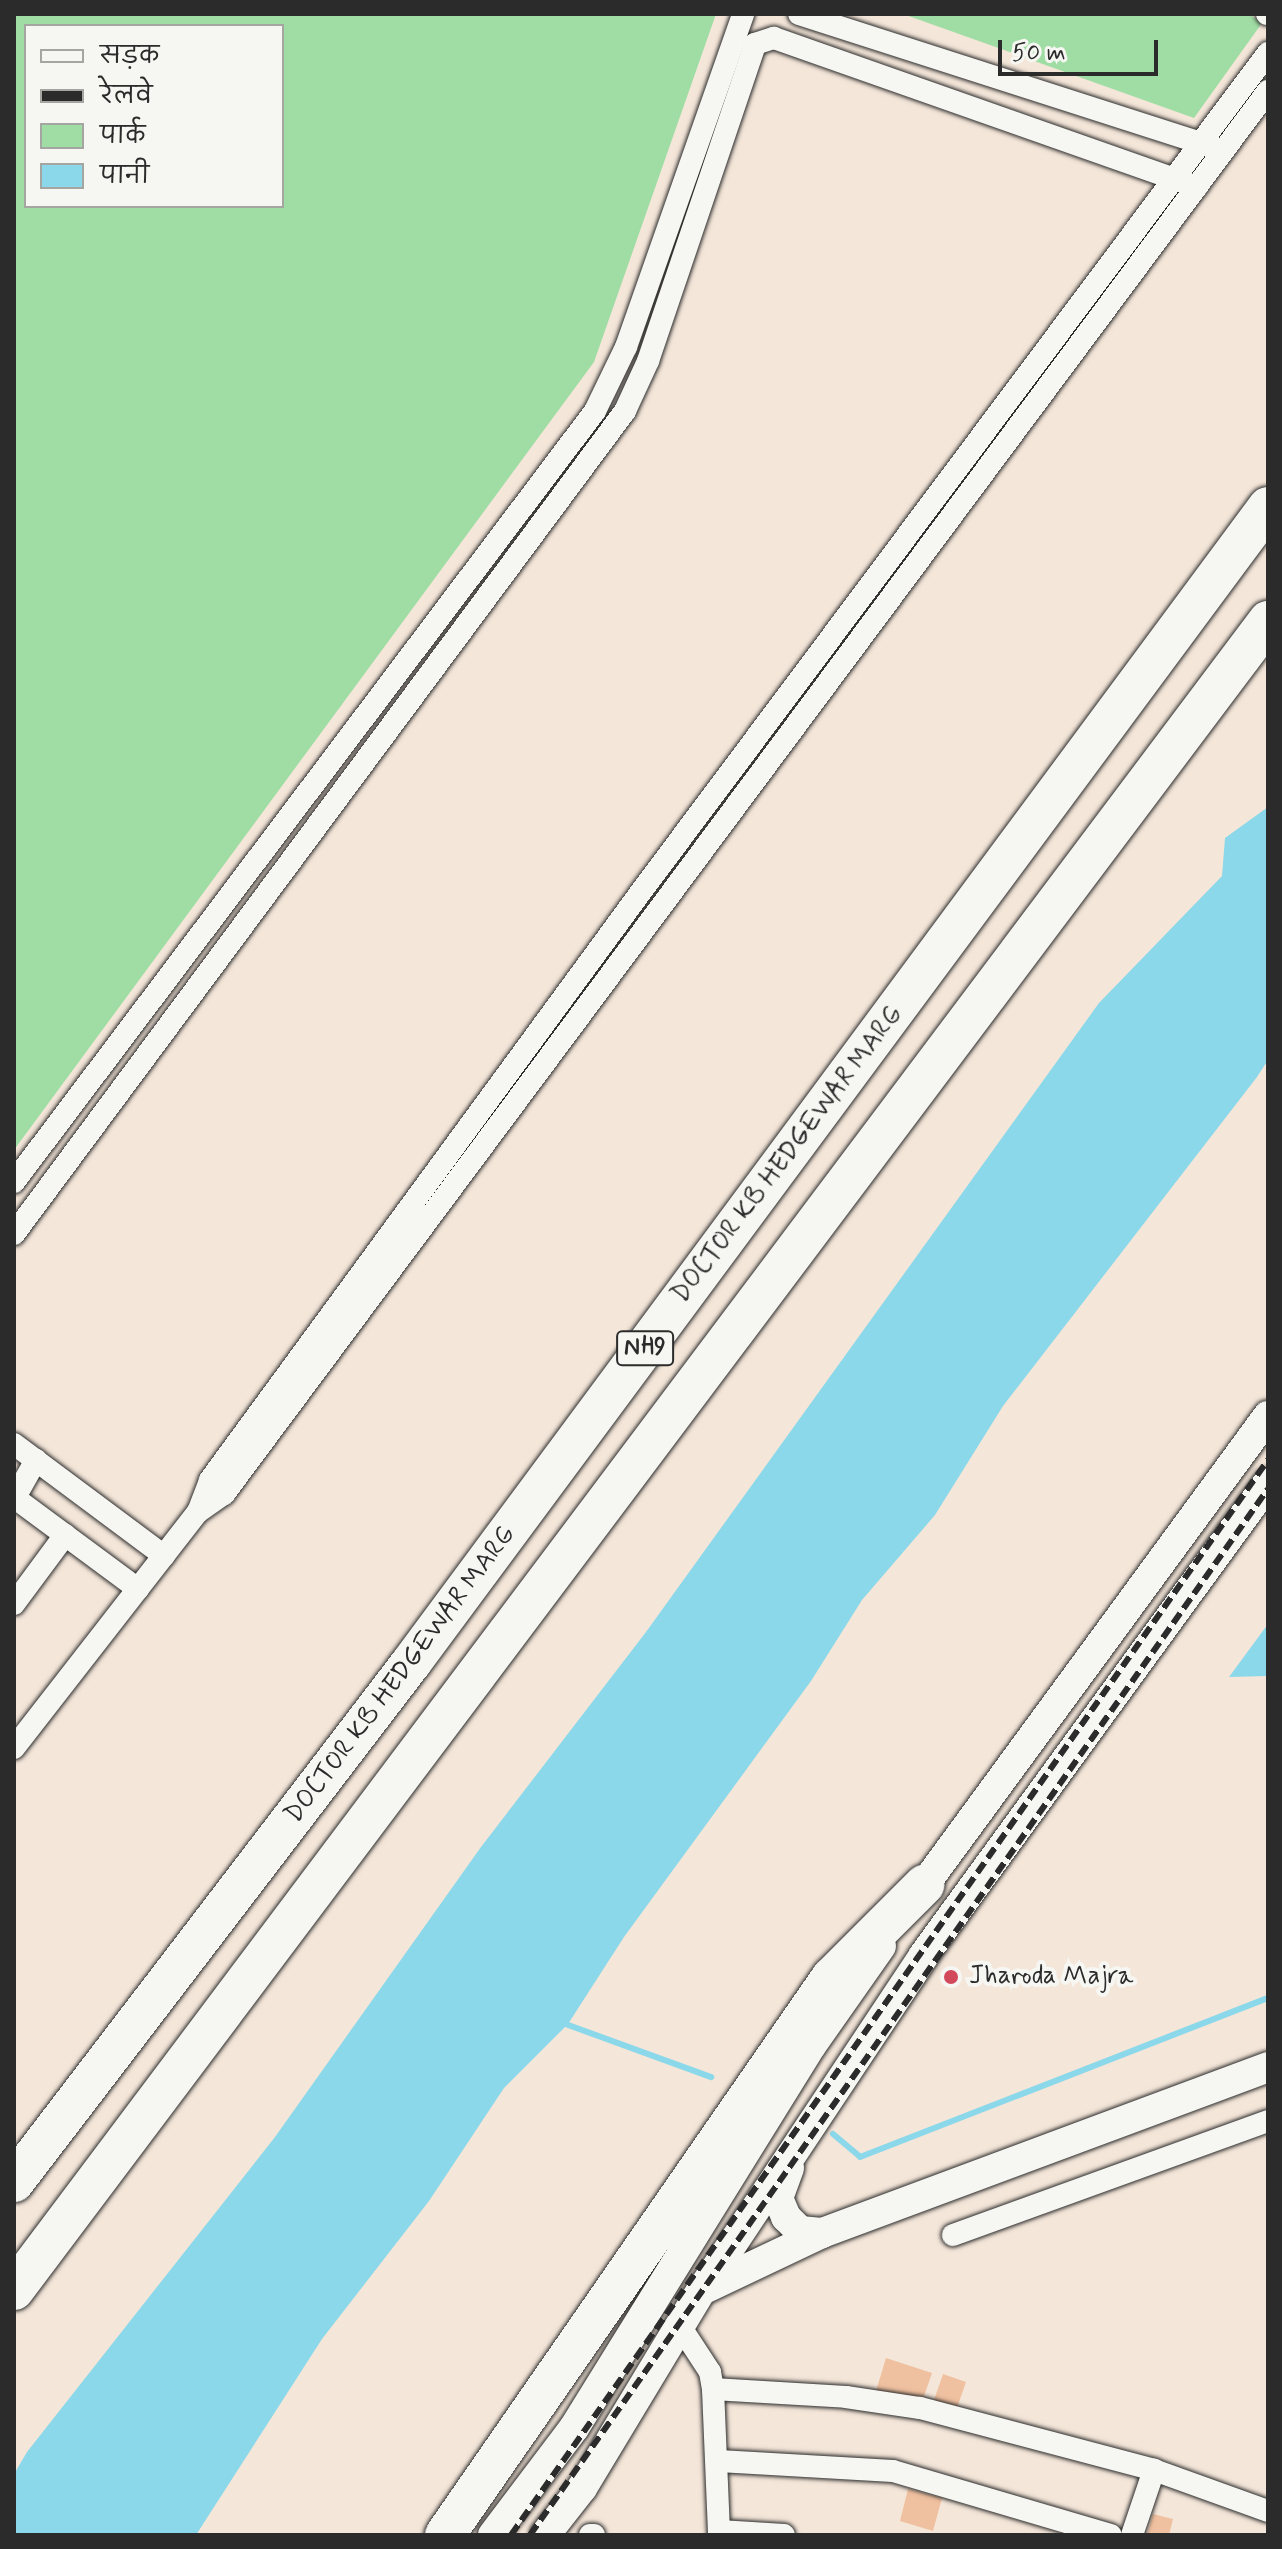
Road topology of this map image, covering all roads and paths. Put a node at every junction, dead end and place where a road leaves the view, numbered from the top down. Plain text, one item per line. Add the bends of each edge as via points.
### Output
1 (743, 14) edge
2 (799, 14) edge
3 (1268, 53) edge
4 (1268, 91) edge
5 (1200, 144) junction
6 (1224, 150) junction
7 (1174, 179) junction
8 (1197, 187) junction
9 (1268, 507) edge
10 (1268, 621) edge
11 (14, 1182) edge
12 (14, 1234) edge
13 (1268, 1416) edge
14 (14, 1444) edge
15 (36, 1460) junction
16 (1268, 1483) edge
17 (14, 1498) edge
18 (198, 1512) junction
19 (65, 1535) junction
20 (164, 1556) junction
21 (138, 1589) junction
22 (14, 1604) edge
23 (14, 1748) edge
24 (924, 1885) junction
25 (1268, 2067) edge
26 (773, 2106) junction
27 (1268, 2121) edge
28 (796, 2148) junction
29 (14, 2182) edge
30 (822, 2233) junction
31 (953, 2235) dead end
32 (14, 2290) edge
33 (701, 2291) junction
34 (680, 2326) junction
35 (713, 2389) junction
36 (719, 2461) junction
37 (1154, 2470) junction
38 (1268, 2511) edge
39 (719, 2533) edge
40 (445, 2535) edge
41 (493, 2535) edge
42 (545, 2535) edge
43 (784, 2535) edge
44 (1111, 2535) edge
45 (1132, 2535) edge

1 - 11 street via 626,347 595,411
2 - 5 street
3 - 5 street
4 - 6 street
5 - 6 street
5 - 7 street
6 - 8 street
7 - 8 street
7 - 12 street via 774,38 763,37 755,44 648,361 625,411
7 - 18 street via 219,1467
8 - 18 street via 224,1494
9 - 29 highway, DOCTOR KB HEDGEWAR MARG / NH9 via 421,1651
10 - 32 highway, NH9
13 - 24 main road
14 - 15 street
15 - 17 street
15 - 20 street
16 - 28 main road via 924,1955
17 - 19 street
18 - 20 street
19 - 21 street
19 - 22 street
20 - 21 street
21 - 23 street
24 - 26 main road
24 - 40 highway via 831,1978
25 - 30 main road
26 - 28 main road
26 - 41 main road via 574,2428
27 - 31 street
28 - 30 main road via 778,2198 800,2231
28 - 33 main road
30 - 33 main road
33 - 34 main road
34 - 35 street via 710,2372
34 - 42 main road via 582,2488
35 - 36 street
35 - 37 street via 885,2401
36 - 39 street
36 - 44 street via 893,2471
37 - 38 street
37 - 45 street
39 - 43 street

